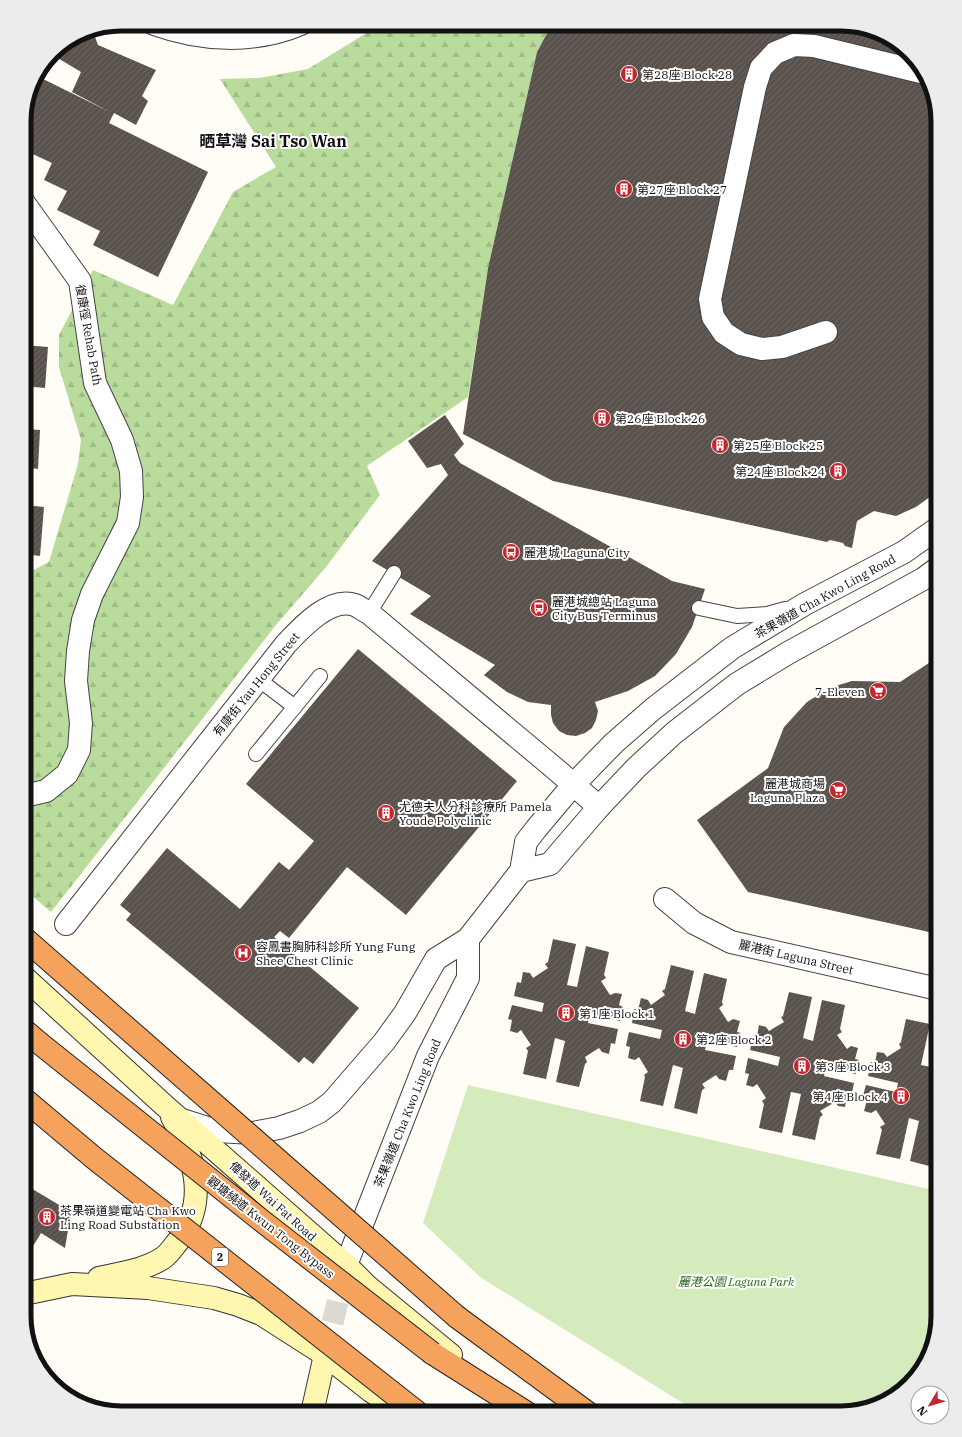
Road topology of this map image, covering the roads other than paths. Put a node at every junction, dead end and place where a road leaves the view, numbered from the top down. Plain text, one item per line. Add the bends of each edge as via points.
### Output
1 (178, 31) edge
2 (280, 31) edge
3 (916, 71) edge
4 (31, 213) edge
5 (826, 332) dead end
6 (931, 533) edge
7 (394, 573) dead end
8 (931, 573) edge
9 (805, 604) junction
10 (699, 608) dead end
11 (368, 613) junction
12 (320, 676) dead end
13 (258, 679) junction
14 (295, 707) junction
15 (256, 754) dead end
16 (573, 785) junction
17 (31, 794) edge
18 (599, 807) junction
19 (521, 871) junction
20 (665, 899) dead end
21 (66, 924) dead end
22 (468, 939) junction
23 (31, 944) edge
24 (31, 983) edge
25 (931, 987) edge
26 (31, 1036) edge
27 (31, 1105) edge
28 (165, 1106) junction
29 (182, 1120) junction
30 (346, 1265) junction
31 (72, 1284) junction
32 (31, 1293) edge
33 (325, 1355) junction
34 (314, 1406) edge
35 (393, 1406) edge
36 (409, 1406) edge
37 (516, 1406) edge
38 (522, 1406) edge
39 (578, 1406) edge

1 - 2 street via 216,38 242,38
3 - 5 street via 814,46 794,45 775,53 762,68 755,87 710,299 713,317 724,333 741,344 762,349 782,347
4 - 17 street, 復康徑 Rehab Path via 80,281 95,384 122,440 131,470 132,497 128,523 92,594 82,620 76,681 81,723 80,750 67,774 46,791
6 - 9 street, 茶果嶺道 Cha Kwo Ling Road via 904,552
7 - 11 lane
8 - 18 street via 737,684 674,733
9 - 10 lane via 767,614 737,616
9 - 16 street, 茶果嶺道 Cha Kwo Ling Road via 732,648 686,682 614,743
11 - 13 street, 有康街 Yau Hong Street via 355,605 342,604 321,612 286,644
11 - 16 street, 有康街 Yau Hong Street
12 - 14 lane
13 - 14 lane
13 - 21 street, 有康街 Yau Hong Street
14 - 15 lane
16 - 18 street, 有康街 Yau Hong Street
16 - 19 street, 茶果嶺道 Cha Kwo Ling Road via 526,842
18 - 19 street via 550,864
19 - 22 street, 茶果嶺道 Cha Kwo Ling Road
20 - 25 street, 麗港街 Laguna Street via 694,923 731,942
22 - 29 street, 茶果嶺道 Cha Kwo Ling Road via 436,959 384,1042 332,1102 319,1112 279,1128 253,1132 217,1131
22 - 30 street, 茶果嶺道 Cha Kwo Ling Road via 468,978 428,1056
23 - 39 highway, bridge via 457,1317
24 - 28 main road, 偉發道 Wai Fat Road
26 - 37 highway, 觀塘繞道 Kwun Tong Bypass, bridge via 262,1221 432,1353
27 - 36 highway, 2, bridge via 94,1158
28 - 29 main road, 偉發道 Wai Fat Road
28 - 31 main road via 181,1133 196,1178 192,1216 184,1234 164,1258 152,1264
29 - 30 main road, 偉發道 Wai Fat Road
30 - 38 main road, 偉發道 Wai Fat Road via 367,1286 472,1372
31 - 32 main road
31 - 33 main road via 148,1288 214,1298 261,1314
33 - 34 main road
33 - 35 main road

